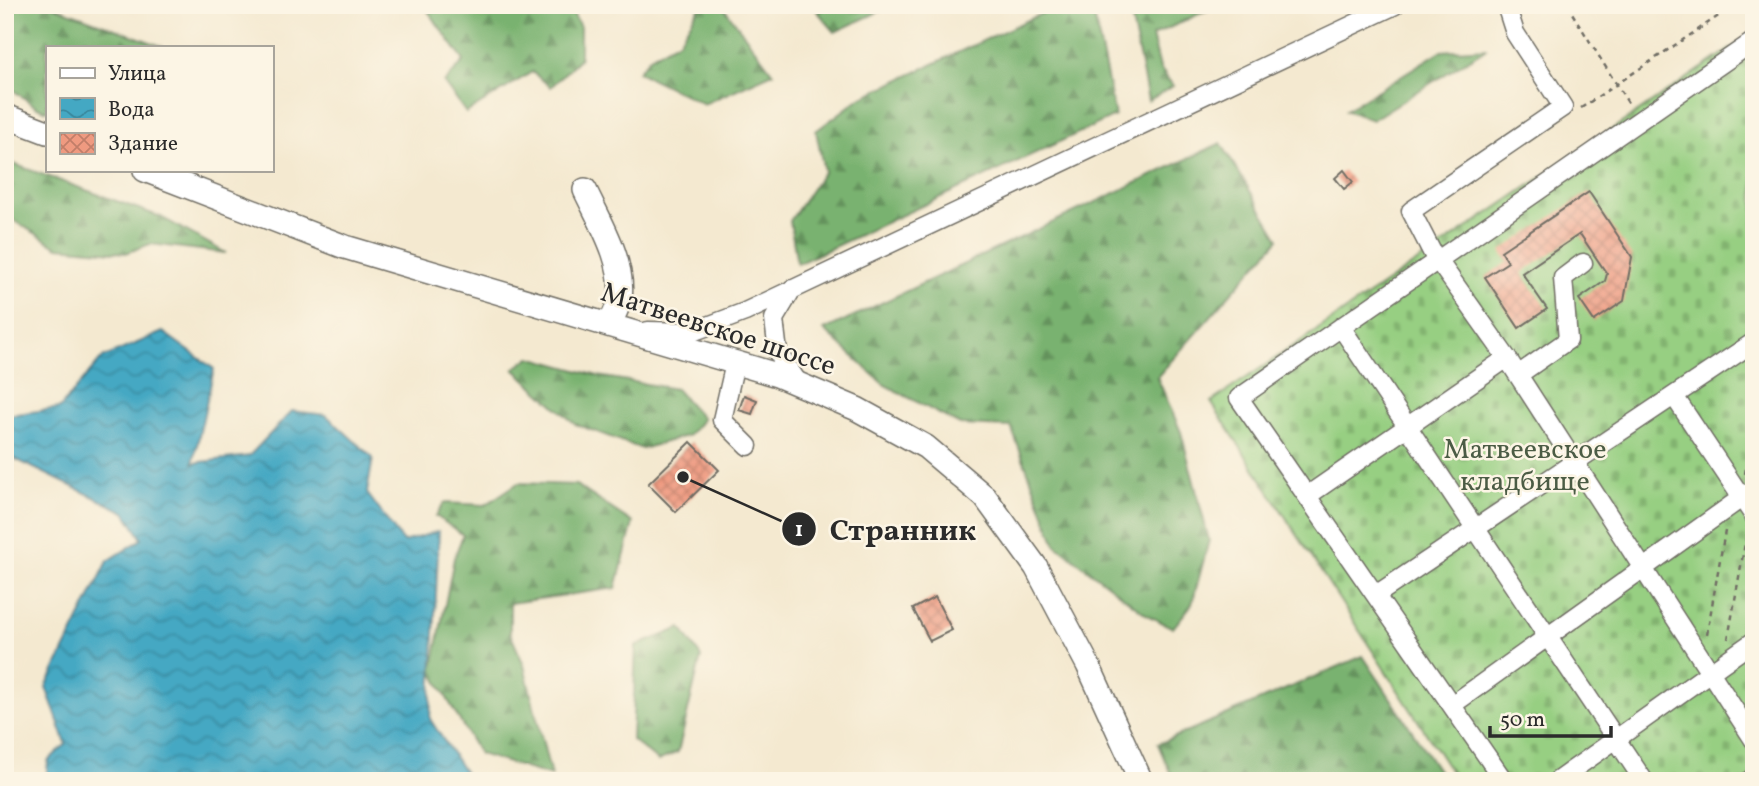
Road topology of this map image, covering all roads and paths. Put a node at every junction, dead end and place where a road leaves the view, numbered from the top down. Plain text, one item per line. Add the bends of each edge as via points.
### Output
1 (1395, 5) edge
2 (1506, 5) edge
3 (1566, 5) edge
4 (1735, 5) edge
5 (1754, 41) edge
6 (1617, 84) junction
7 (1563, 107) junction
8 (5, 116) edge
9 (1639, 119) junction
10 (46, 132) edge
11 (150, 172) edge
12 (585, 190) dead end
13 (1438, 259) junction
14 (1583, 263) dead end
15 (792, 289) junction
16 (610, 325) junction
17 (1341, 327) junction
18 (632, 331) junction
19 (1754, 342) edge
20 (1507, 358) junction
21 (735, 363) junction
22 (1518, 375) junction
23 (799, 384) junction
24 (1674, 396) junction
25 (1754, 422) edge
26 (1407, 427) junction
27 (748, 446) dead end
28 (1575, 463) junction
29 (1307, 496) junction
30 (1746, 505) edge
31 (1475, 530) junction
32 (1642, 567) junction
33 (1376, 595) junction
34 (1547, 636) junction
35 (1754, 641) edge
36 (1712, 664) junction
37 (1452, 705) junction
38 (1616, 738) junction
39 (1754, 740) edge
40 (1754, 777) edge
41 (1141, 781) edge
42 (1504, 781) edge
43 (1557, 781) edge
44 (1644, 781) edge
45 (1749, 781) edge

1 - 15 street
2 - 7 street via 1515,33
3 - 6 path
4 - 6 path
5 - 9 street
6 - 7 path via 1582,108
6 - 9 path
7 - 13 street via 1411,211
8 - 10 main road
9 - 13 street
11 - 16 main road, Матвеевское шоссе via 345,247
12 - 16 main road via 620,279 620,302
13 - 17 street
13 - 20 street
14 - 22 street via 1563,278 1568,340
15 - 18 street via 692,332
15 - 23 street via 774,319 778,353
16 - 18 main road, Матвеевское шоссе
17 - 26 street
17 - 29 street via 1239,398
18 - 21 main road, Матвеевское шоссе
19 - 24 street
20 - 22 street
20 - 26 street
21 - 23 main road, Матвеевское шоссе
21 - 27 street via 722,420
22 - 28 street
23 - 41 main road, Матвеевское шоссе via 926,447 985,497 1036,567 1088,665
24 - 28 street
24 - 30 street
25 - 30 path
26 - 29 street
26 - 31 street
28 - 31 street
28 - 32 street
29 - 33 street
30 - 32 street
30 - 36 path
30 - 36 path
31 - 33 street
31 - 34 street
32 - 34 street
32 - 36 street
33 - 37 street
34 - 37 street
34 - 38 street
35 - 36 street
36 - 38 street
36 - 39 street
37 - 42 street
38 - 43 street
38 - 44 street
40 - 45 street

